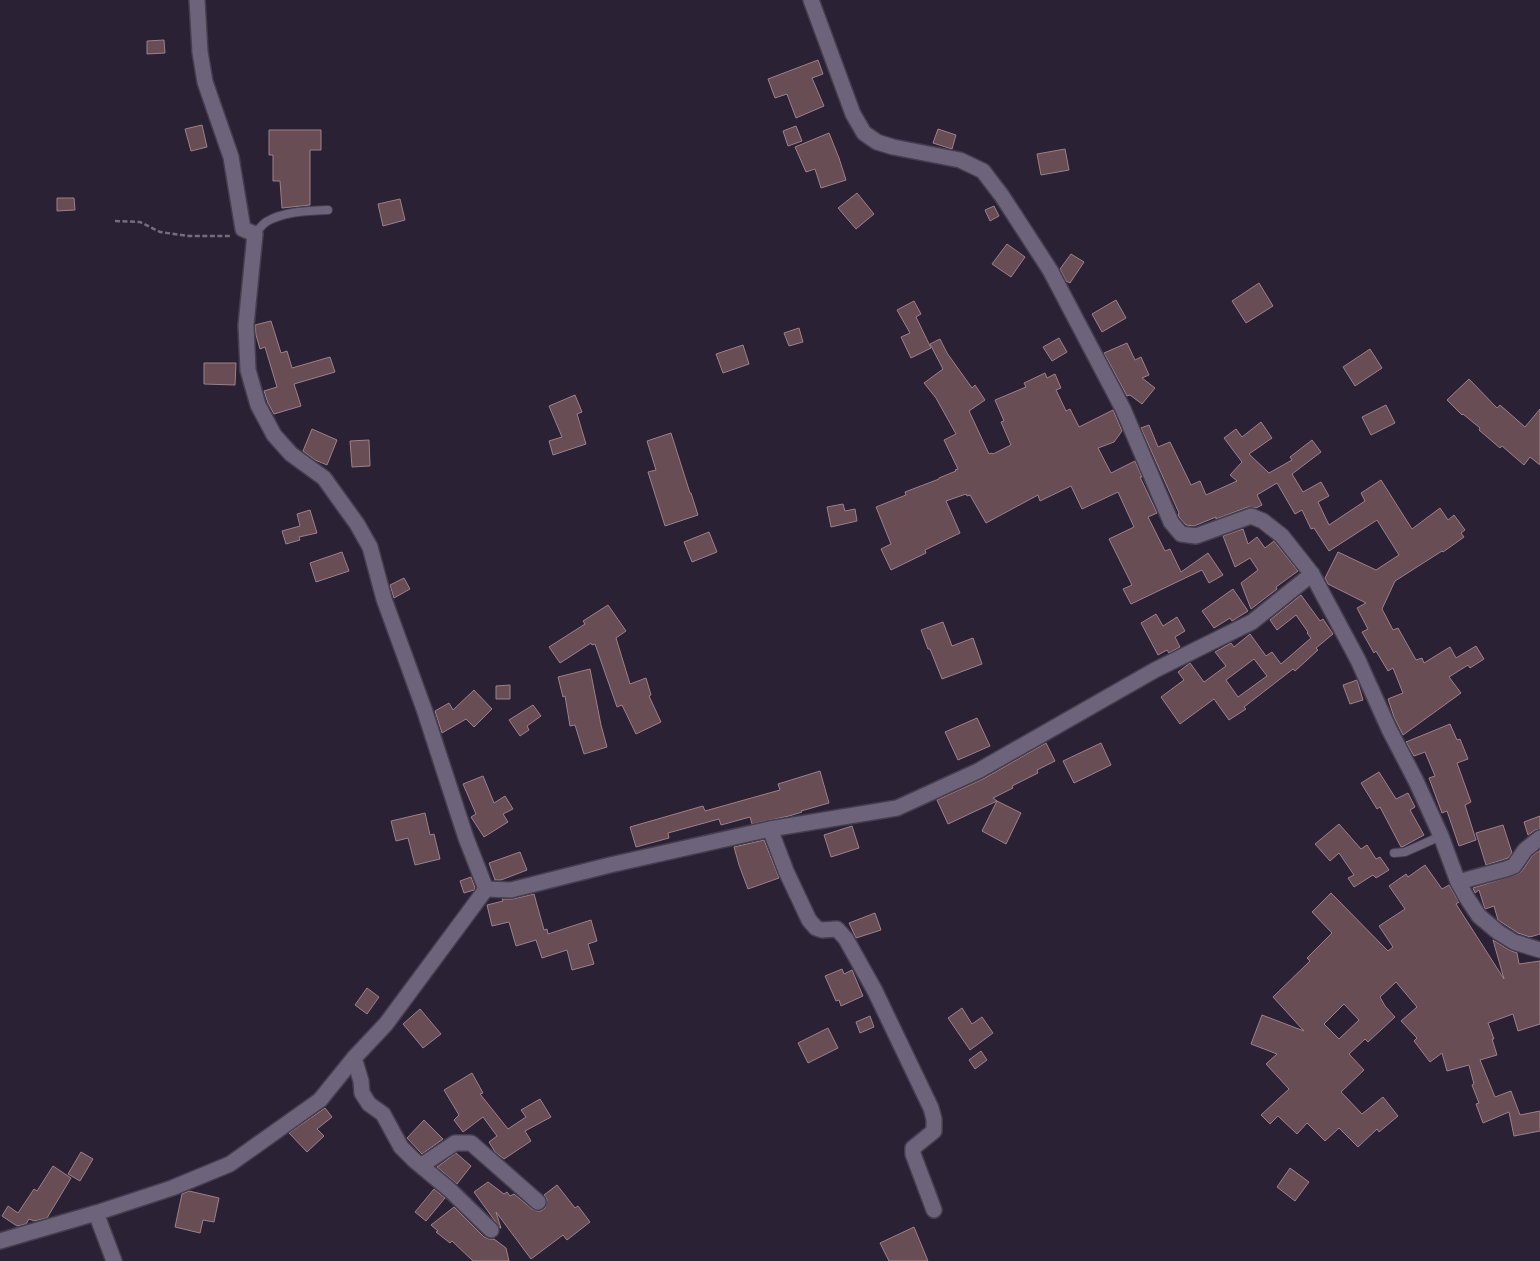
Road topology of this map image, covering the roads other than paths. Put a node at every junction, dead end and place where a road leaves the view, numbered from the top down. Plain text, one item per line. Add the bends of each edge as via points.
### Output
1 (197, 0) edge
2 (811, 0) edge
3 (328, 210) dead end
4 (255, 234) junction
5 (1312, 574) junction
6 (770, 829) junction
7 (1441, 836) junction
8 (1540, 838) edge
9 (1394, 853) dead end
10 (1458, 882) junction
11 (486, 889) junction
12 (1540, 950) edge
13 (354, 1058) junction
14 (422, 1165) junction
15 (538, 1202) dead end
16 (934, 1210) dead end
17 (96, 1213) junction
18 (491, 1230) dead end
19 (0, 1241) edge
20 (114, 1261) edge

1 - 4 street via 205,82 230,157 244,229
2 - 5 street via 853,114 864,133 893,148 960,160 983,171 1002,196 1050,270 1123,409 1171,522 1181,534 1196,536 1251,516 1282,536
3 - 4 lane via 281,216 265,223
4 - 11 street via 246,324 248,370 258,404 274,435 291,454 324,478 370,547 384,599
5 - 6 street via 1252,622 1155,670 978,771 897,808
5 - 7 street via 1358,660
6 - 11 street via 511,890
6 - 16 street via 809,920 822,930 838,929 846,939 875,991 931,1108 934,1131 913,1148 913,1154
7 - 9 lane via 1405,852
7 - 10 street
8 - 10 street via 1525,850 1514,866
10 - 12 street via 1479,916 1498,932 1514,942
11 - 13 street via 386,1024
13 - 14 street via 362,1093 369,1104 383,1114 402,1147
13 - 17 street via 320,1100 230,1164 172,1188
14 - 15 street via 455,1142 471,1143
14 - 18 street
17 - 19 street
17 - 20 street

